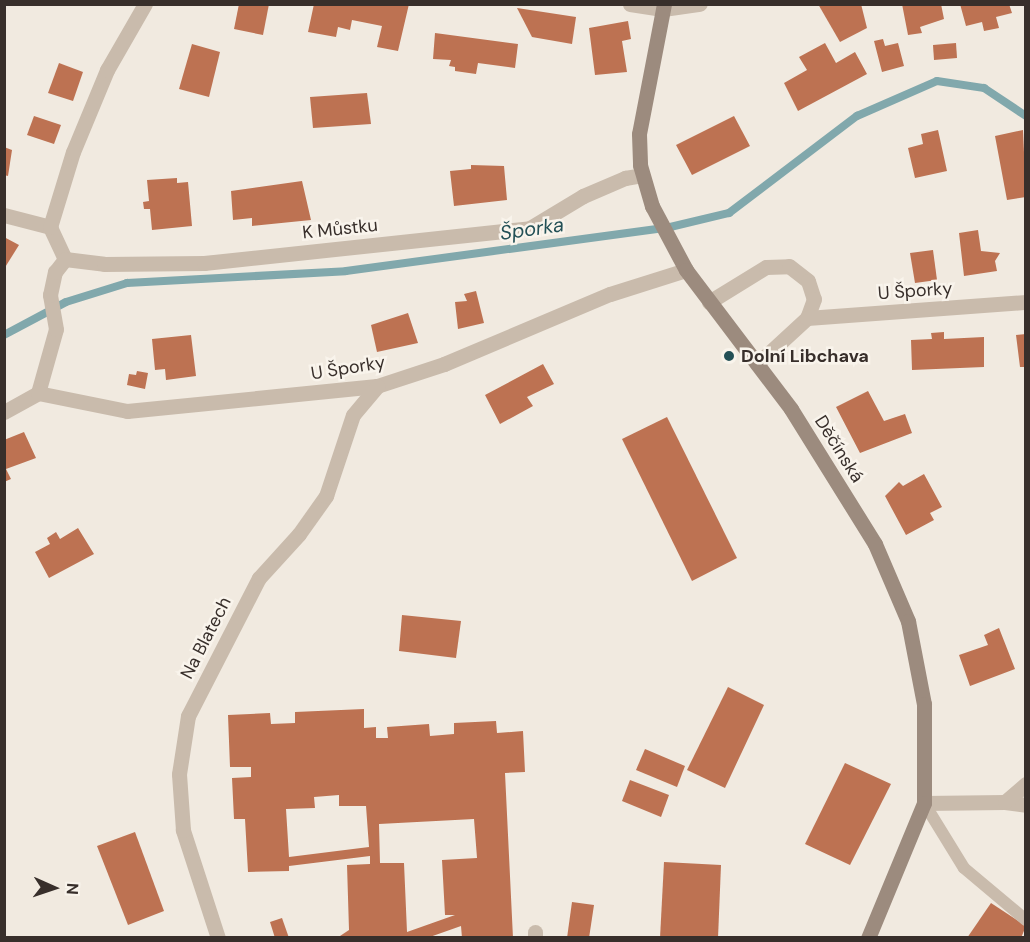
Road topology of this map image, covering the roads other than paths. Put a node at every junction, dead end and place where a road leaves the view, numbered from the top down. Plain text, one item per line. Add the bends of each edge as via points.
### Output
1 (145, 4) edge
2 (630, 4) edge
3 (700, 4) edge
4 (663, 7) edge
5 (642, 176) junction
6 (4, 215) edge
7 (50, 227) junction
8 (65, 259) junction
9 (686, 270) junction
10 (709, 302) junction
11 (1026, 302) edge
12 (807, 318) junction
13 (758, 364) junction
14 (377, 386) junction
15 (38, 393) junction
16 (4, 412) edge
17 (1026, 784) edge
18 (1005, 802) junction
19 (924, 803) junction
20 (1026, 805) edge
21 (1026, 920) edge
22 (218, 938) edge
23 (868, 938) edge

1 - 7 street via 107,70 73,152
2 - 4 street
3 - 4 street
4 - 5 main road, Děčínská via 639,134
5 - 8 street, K Můstku via 625,178 583,195 530,228 204,263 104,264
5 - 9 main road, Děčínská via 652,207
6 - 7 street
7 - 8 street
8 - 15 street via 55,272 50,295 56,329
9 - 10 main road, Děčínská
9 - 14 street, U Šporky via 610,294 444,364
10 - 12 street via 766,267 789,266 808,281 814,299
10 - 13 main road, Děčínská
11 - 12 street, U Šporky
12 - 13 street
13 - 19 main road, Děčínská via 876,544 908,621 924,704
14 - 15 street, U Šporky via 127,411
14 - 22 street, Na Blatech via 353,415 326,496 299,534 259,578 188,716 178,774 183,830
15 - 16 street
17 - 18 street
18 - 19 street
18 - 20 street
19 - 21 lane via 964,868
19 - 23 main road, Děčínská

